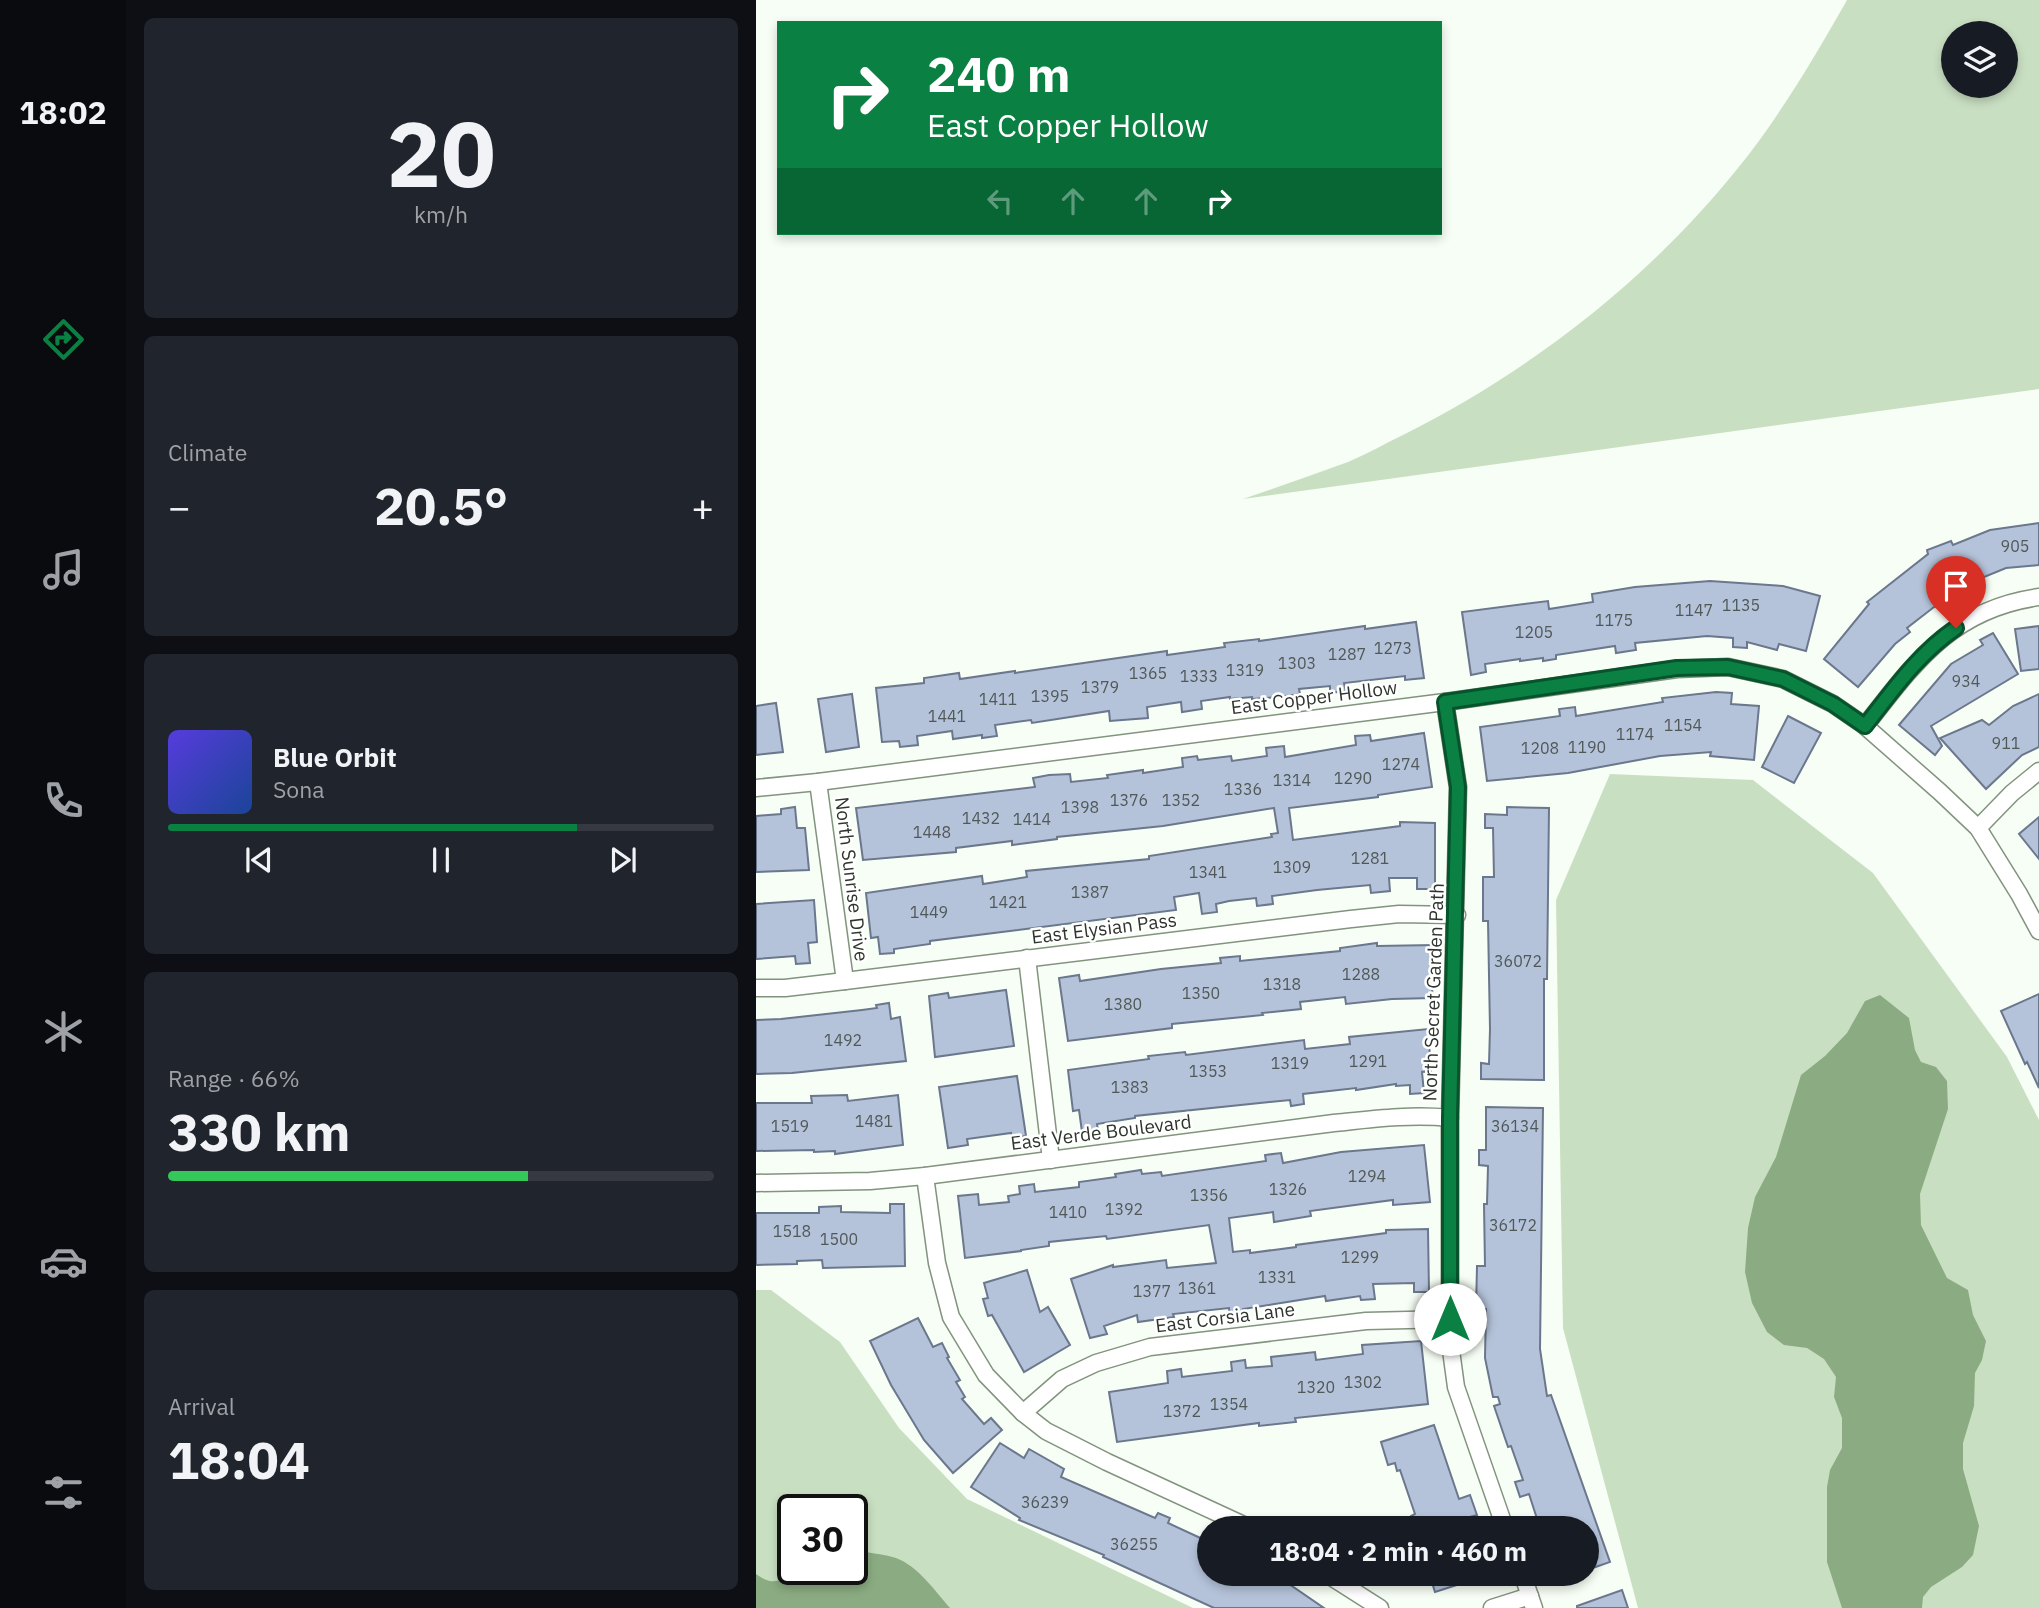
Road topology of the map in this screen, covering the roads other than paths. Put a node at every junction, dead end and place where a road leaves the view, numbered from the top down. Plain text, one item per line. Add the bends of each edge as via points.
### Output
1 (2039, 597) edge
2 (1445, 702) junction
3 (1865, 726) junction
4 (2039, 771) edge
5 (818, 782) junction
6 (756, 788) edge
7 (1978, 828) junction
8 (1457, 915) junction
9 (2039, 931) edge
10 (1027, 958) junction
11 (845, 981) junction
12 (756, 988) edge
13 (1450, 1118) junction
14 (1051, 1160) junction
15 (925, 1176) junction
16 (756, 1183) edge
17 (1450, 1319) junction
18 (1023, 1413) junction
19 (1224, 1516) edge
20 (1501, 1516) edge
21 (1345, 1586) edge
22 (1532, 1602) edge
23 (1380, 1608) edge
24 (1492, 1608) edge

1 - 3 street via 1975,616 1937,641 1912,665
2 - 3 street, East Copper Hollow via 1677,668 1728,667 1783,679
2 - 5 street, East Copper Hollow
2 - 8 street, North Secret Garden Path via 1458,787
3 - 7 street, East Copper Hollow
4 - 7 street
5 - 6 street, East Copper Hollow
5 - 11 street, North Sunrise Drive
7 - 9 street, East Copper Hollow
8 - 10 street, East Elysian Pass via 1399,914
8 - 13 street, North Secret Garden Path
10 - 11 street, East Elysian Pass
10 - 14 street
11 - 12 street, East Elysian Pass
13 - 14 street, East Verde Boulevard via 1334,1123
13 - 17 street, North Secret Garden Path
14 - 15 street, East Verde Boulevard
15 - 16 street, East Verde Boulevard
15 - 18 street via 937,1263 951,1317 986,1375
17 - 18 street, East Corsia Lane via 1366,1321 1150,1347 1062,1379
17 - 20 street, North Secret Garden Path via 1456,1387
18 - 19 street via 1046,1431
21 - 23 street
22 - 24 street

